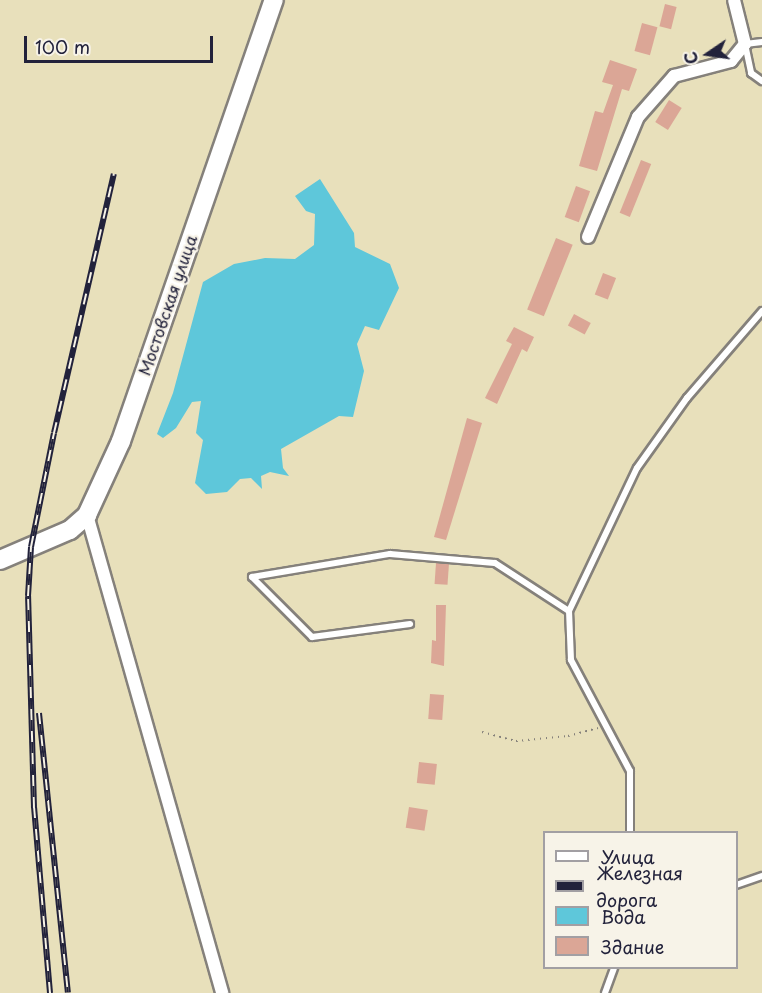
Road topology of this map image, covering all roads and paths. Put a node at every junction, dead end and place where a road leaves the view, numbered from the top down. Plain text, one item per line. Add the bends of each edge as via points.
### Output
1 (274, 0) edge
2 (734, 0) edge
3 (762, 42) edge
4 (745, 44) junction
5 (762, 81) edge
6 (588, 237) dead end
7 (762, 311) edge
8 (87, 515) junction
9 (0, 560) edge
10 (569, 611) junction
11 (410, 624) dead end
12 (606, 726) junction
13 (482, 732) dead end
14 (630, 831) edge
15 (762, 876) edge
16 (738, 884) edge
17 (614, 969) edge
18 (222, 993) edge
19 (605, 993) edge

1 - 8 street, Мостовская улица via 121,441
2 - 4 street
3 - 4 lane
4 - 5 lane via 751,73
4 - 6 street via 732,61 675,76 638,117
7 - 10 lane via 687,398 637,468
8 - 9 street, Мостовская улица via 70,530
8 - 18 street
10 - 11 lane via 495,563 390,554 252,577 312,637
10 - 12 lane via 571,660
12 - 13 path via 568,736 516,741
12 - 14 lane via 630,771
15 - 16 lane
17 - 19 lane

